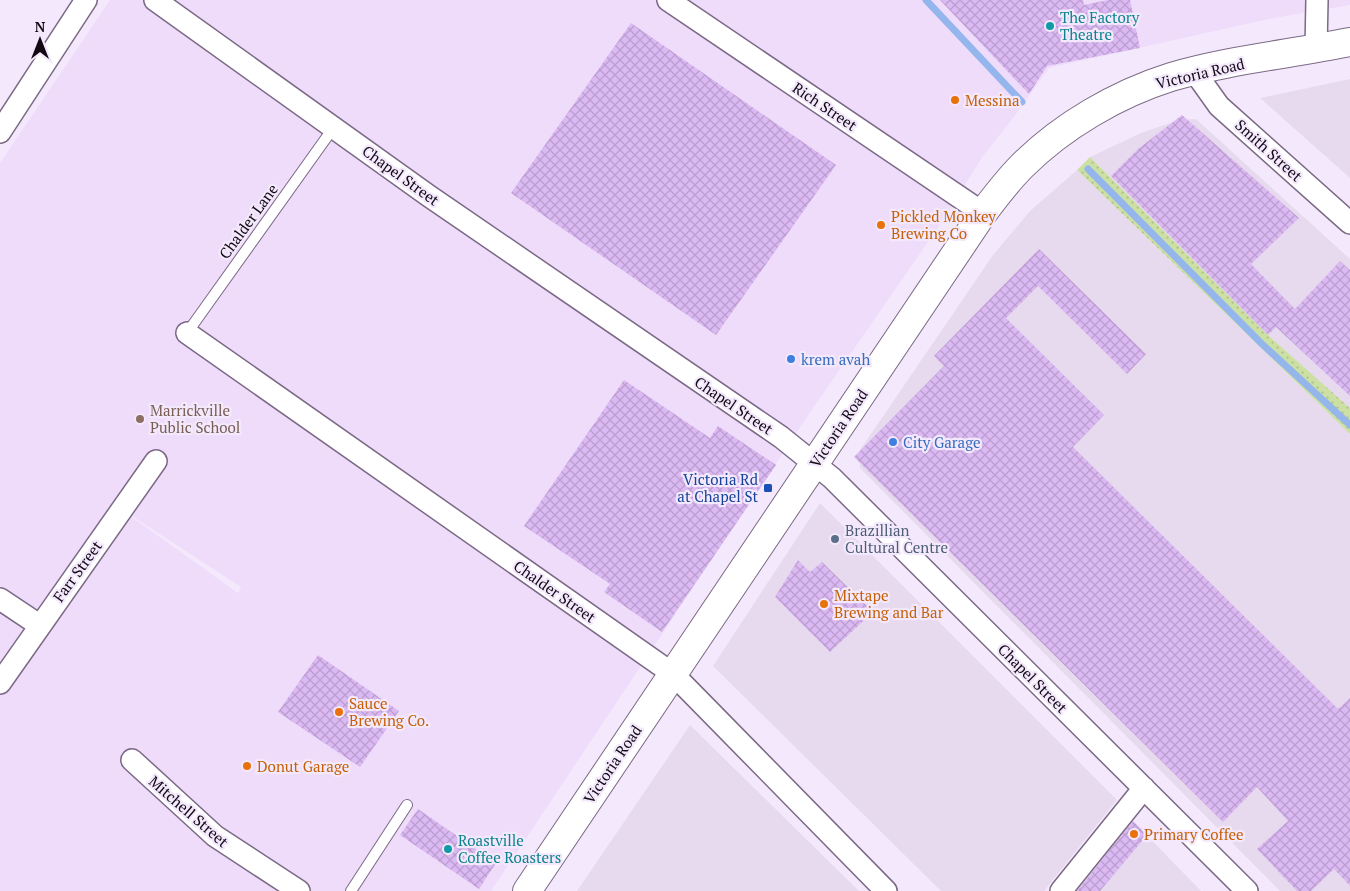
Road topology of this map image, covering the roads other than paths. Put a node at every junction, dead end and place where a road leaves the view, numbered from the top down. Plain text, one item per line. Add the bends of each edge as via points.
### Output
1 (86, 0) edge
2 (155, 0) edge
3 (668, 0) edge
4 (1317, 0) edge
5 (1350, 42) edge
6 (1316, 49) junction
7 (1194, 71) junction
8 (334, 126) junction
9 (0, 132) edge
10 (983, 213) junction
11 (1350, 223) edge
12 (187, 333) joint
13 (156, 461) dead end
14 (814, 464) junction
15 (0, 599) edge
16 (39, 625) junction
17 (673, 674) junction
18 (0, 683) edge
19 (132, 760) dead end
20 (1144, 788) junction
21 (407, 805) dead end
22 (299, 891) edge
23 (352, 891) edge
24 (527, 891) edge
25 (886, 891) edge
26 (1061, 891) edge
27 (1247, 891) edge

1 - 9 street
2 - 8 street, Chapel Street
3 - 10 street, Rich Street
4 - 6 street
5 - 6 main road, Victoria Road
6 - 7 main road, Victoria Road
7 - 10 main road, Victoria Road via 1145,86 1099,108 1070,127 1022,166
7 - 11 street, Smith Street via 1219,106
8 - 12 lane, Chalder Lane
8 - 14 street, Chapel Street via 429,196 781,437
10 - 14 main road, Victoria Road
12 - 17 street, Chalder Street
13 - 16 street, Farr Street
14 - 17 main road, Victoria Road
14 - 20 street, Chapel Street via 832,478
15 - 16 street
16 - 18 street, Farr Street
17 - 24 main road, Victoria Road
17 - 25 street, Chalder Street
19 - 22 street, Mitchell Street via 215,836
20 - 26 street
20 - 27 street, Chapel Street
21 - 23 lane

